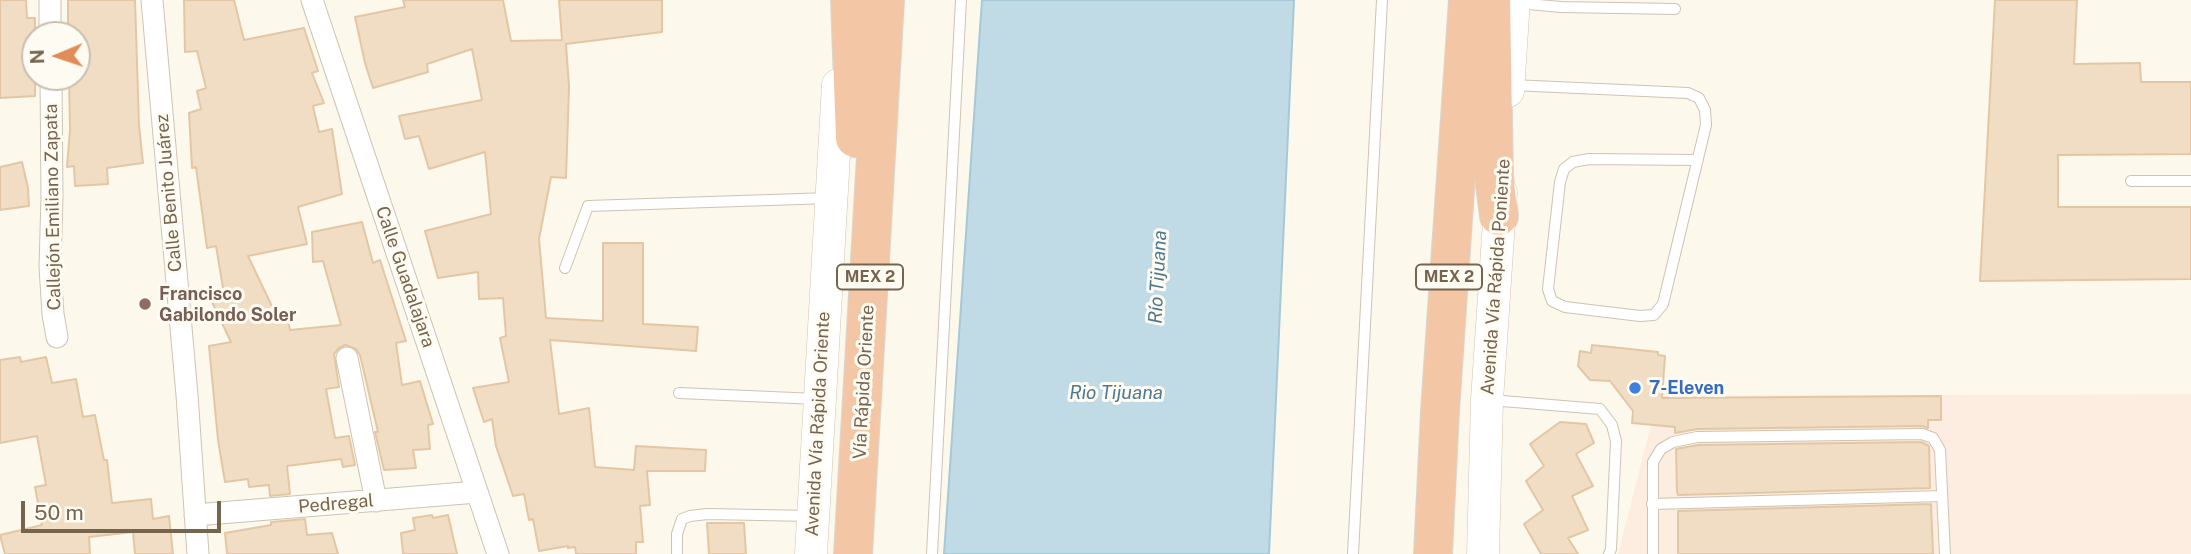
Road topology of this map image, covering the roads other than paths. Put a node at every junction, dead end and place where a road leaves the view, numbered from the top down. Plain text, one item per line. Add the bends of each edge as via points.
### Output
1 (50, 0) edge
2 (152, 0) edge
3 (312, 0) edge
4 (844, 0) edge
5 (850, 0) edge
6 (885, 0) edge
7 (961, 0) edge
8 (1382, 0) edge
9 (1468, 0) edge
10 (1506, 1) edge
11 (1675, 9) dead end
12 (50, 21) edge
13 (1509, 85) junction
14 (51, 91) edge
15 (1698, 160) junction
16 (2131, 181) dead end
17 (2191, 181) edge
18 (831, 198) junction
19 (1499, 216) junction
20 (565, 268) dead end
21 (57, 337) dead end
22 (347, 358) dead end
23 (864, 371) junction
24 (679, 393) dead end
25 (820, 399) junction
26 (1487, 400) junction
27 (477, 492) junction
28 (1942, 496) junction
29 (376, 501) junction
30 (1652, 504) junction
31 (195, 515) junction
32 (813, 516) junction
33 (198, 554) edge
34 (498, 554) edge
35 (677, 554) edge
36 (811, 554) edge
37 (853, 554) edge
38 (932, 554) edge
39 (1353, 554) edge
40 (1433, 554) edge
41 (1483, 554) edge
42 (1609, 554) edge
43 (1653, 554) edge
44 (1945, 554) edge

1 - 12 street
2 - 31 street, Calle Benito Juárez
3 - 27 street, Calle Guadalajara
4 - 18 main road, Avenida Vía Rápida Oriente
5 - 23 highway
6 - 23 highway, Vía Rápida Oriente / MEX 2
7 - 38 lane
8 - 39 lane
9 - 40 highway, MEX 2
10 - 11 lane
10 - 13 main road, Avenida Vía Rápida Poniente
10 - 19 highway via 1494,177
13 - 15 lane via 1688,93 1699,98 1704,110 1706,125
13 - 19 main road, Avenida Vía Rápida Poniente
14 - 21 street, Callejón Emiliano Zapata via 50,267
15 - 15 lane via 1663,304 1654,314 1565,307 1552,301 1549,268 1564,169 1589,159
16 - 17 lane
18 - 20 lane via 588,206
18 - 25 main road, Avenida Vía Rápida Oriente
19 - 26 main road, Avenida Vía Rápida Poniente
22 - 29 street
23 - 37 highway, Vía Rápida Oriente / MEX 2
24 - 25 lane
25 - 32 main road, Avenida Vía Rápida Oriente
26 - 41 main road, Avenida Vía Rápida Poniente
26 - 42 lane via 1600,409 1612,425 1616,441
27 - 29 street, Pedregal
27 - 34 street, Calle Guadalajara
28 - 30 lane
28 - 30 lane via 1940,450 1933,438 1922,434 1697,438 1661,449 1653,463
28 - 44 lane
29 - 31 street, Pedregal
30 - 43 lane
31 - 33 street, Calle Benito Juárez
32 - 35 lane via 690,516 682,519
32 - 36 main road, Avenida Vía Rápida Oriente

